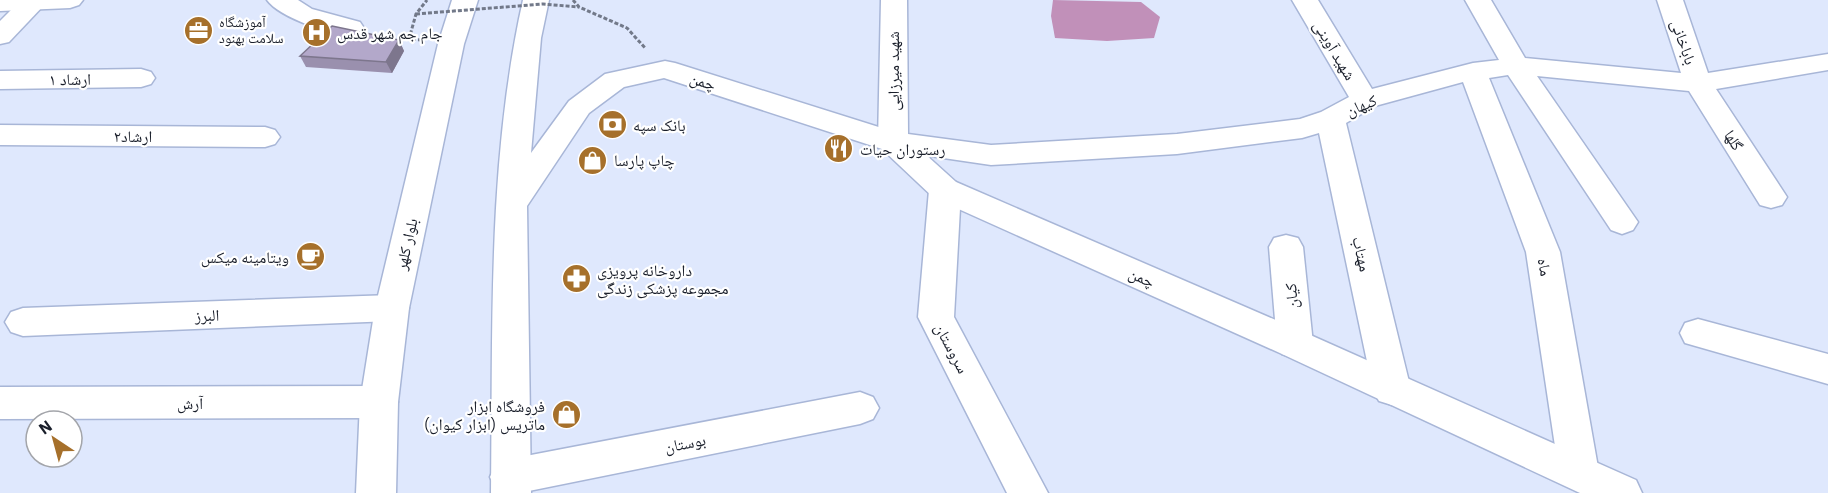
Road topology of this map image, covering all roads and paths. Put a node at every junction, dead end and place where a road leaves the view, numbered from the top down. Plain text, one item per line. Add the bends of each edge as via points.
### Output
1 (70, 0) edge
2 (280, 0) edge
3 (427, 0) edge
4 (465, 0) edge
5 (536, 0) edge
6 (573, 0) edge
7 (894, 0) edge
8 (1305, 0) edge
9 (1478, 0) edge
10 (1670, 0) edge
11 (0, 3) edge
12 (33, 3) junction
13 (579, 7) junction
14 (416, 14) junction
15 (351, 28) edge
16 (627, 28) dead end
17 (0, 36) edge
18 (409, 39) dead end
19 (1828, 62) edge
20 (1516, 66) junction
21 (1473, 71) junction
22 (141, 78) dead end
23 (0, 80) edge
24 (1698, 83) junction
25 (1365, 100) junction
26 (1331, 119) junction
27 (0, 135) edge
28 (265, 137) dead end
29 (893, 142) junction
30 (945, 190) junction
31 (1771, 196) dead end
32 (511, 205) junction
33 (1622, 222) dead end
34 (1286, 247) dead end
35 (392, 308) junction
36 (23, 322) dead end
37 (1698, 333) dead end
38 (1295, 344) junction
39 (1828, 369) edge
40 (1392, 390) junction
41 (379, 402) junction
42 (0, 403) edge
43 (860, 408) dead end
44 (1580, 473) junction
45 (510, 485) edge
46 (376, 493) edge
47 (1028, 493) edge
48 (1622, 493) edge

1 - 12 street
2 - 15 street via 303,14
3 - 14 path
4 - 35 street, بلوار کلهر via 451,44
5 - 32 street via 528,38
6 - 13 path
7 - 29 street, شهید میرزایی
8 - 25 street, شهید آوینی
9 - 20 street
10 - 24 street, باباخانی
11 - 12 street
12 - 17 street
13 - 14 path, bridge via 543,4
13 - 16 path
14 - 18 path
19 - 24 street, کیهان
20 - 21 street, کیهان
20 - 24 street, کیهان
20 - 33 street
21 - 25 street, کیهان
21 - 44 street, ماه via 1543,252
22 - 23 street, ارشاد ۱
24 - 31 street, گلها
25 - 26 street, کیهان
26 - 29 street, کیهان via 1302,128 1177,144 991,155
26 - 40 street, مهتاب
27 - 28 street, ارشاد۲
29 - 30 street, چمن
29 - 32 street, چمن via 665,69 615,80 579,107
30 - 38 street, چمن
30 - 47 street, سروستان via 936,317
32 - 45 street
34 - 38 street, کیان
35 - 36 street, البرز
35 - 41 street, بلوار کلهر
37 - 39 street
38 - 40 street, چمن
40 - 44 street, چمن
41 - 42 street, آرش
41 - 46 street, بلوار کلهر
43 - 45 street, بوستان
44 - 48 street, چمن

